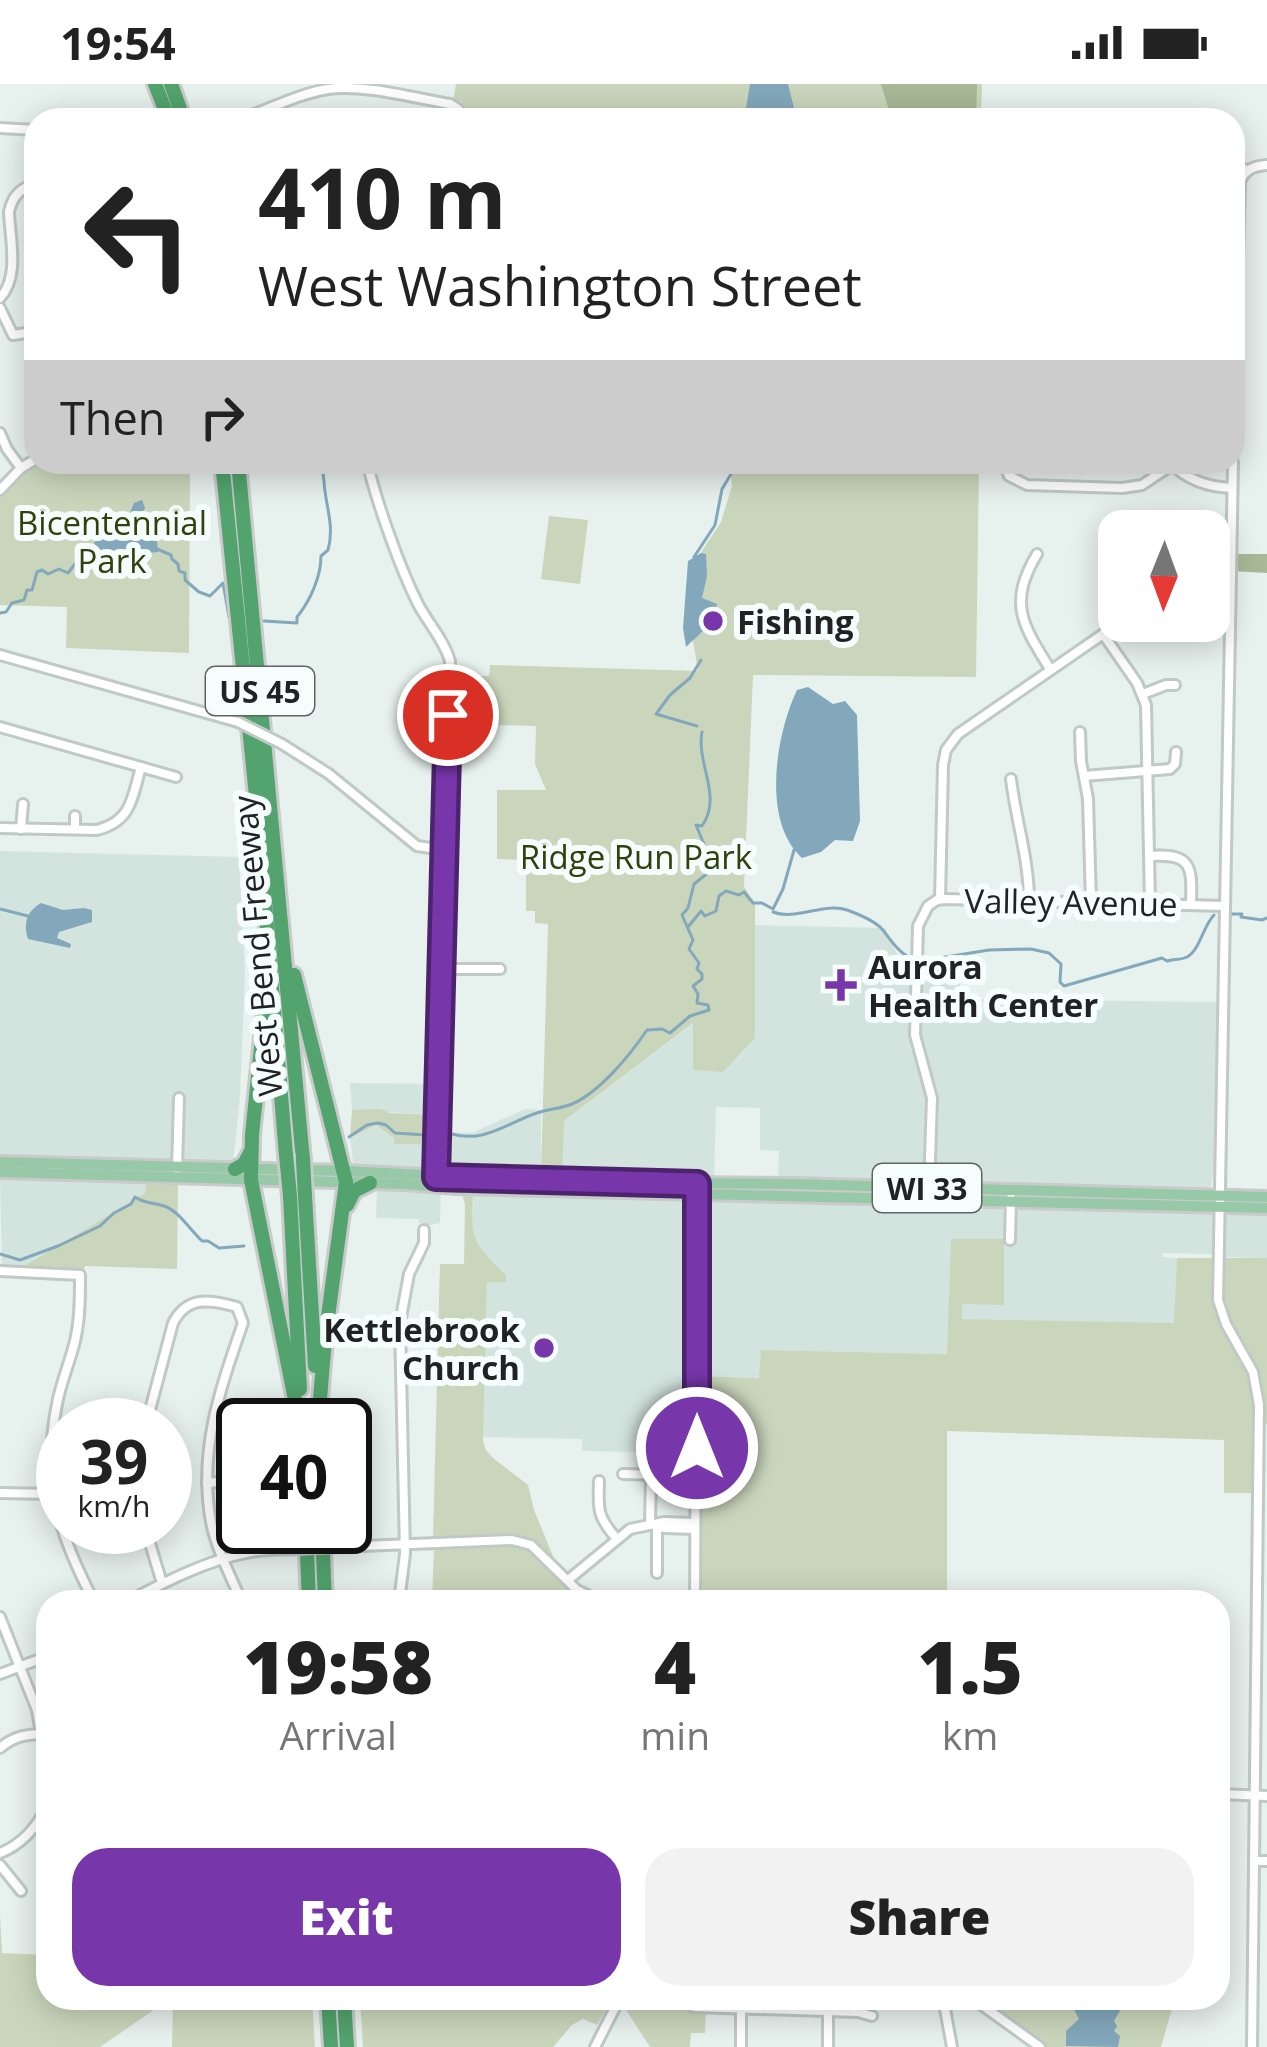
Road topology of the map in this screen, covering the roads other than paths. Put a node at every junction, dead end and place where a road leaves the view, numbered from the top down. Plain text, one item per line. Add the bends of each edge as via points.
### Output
1 (273, 108) edge
2 (457, 108) edge
3 (1267, 165) edge
4 (1247, 170) joint
5 (1245, 173) edge
6 (24, 189) edge
7 (0, 303) edge
8 (24, 333) edge
9 (0, 433) edge
10 (24, 466) edge
11 (21, 468) junction
12 (224, 474) edge
13 (239, 474) edge
14 (371, 474) edge
15 (1008, 474) edge
16 (1156, 474) edge
17 (1183, 474) edge
18 (1233, 474) edge
19 (1232, 488) junction
20 (0, 490) edge
21 (1037, 554) dead end
22 (1230, 574) edge
23 (1098, 637) edge
24 (1108, 642) edge
25 (1229, 642) edge
26 (0, 655) edge
27 (1050, 669) junction
28 (1175, 685) dead end
29 (1143, 694) junction
30 (0, 727) edge
31 (1080, 732) dead end
32 (1176, 752) dead end
33 (141, 767) junction
34 (1148, 771) junction
35 (1084, 776) junction
36 (176, 777) dead end
37 (1011, 779) dead end
38 (22, 804) dead end
39 (76, 816) dead end
40 (0, 828) edge
41 (21, 829) junction
42 (75, 829) junction
43 (444, 850) junction
44 (1149, 856) junction
45 (940, 899) junction
46 (1029, 901) junction
47 (1091, 902) junction
48 (1150, 904) junction
49 (1191, 905) junction
50 (1225, 906) junction
51 (273, 919) junction
52 (441, 969) junction
53 (500, 969) dead end
54 (179, 1098) dead end
55 (0, 1162) edge
56 (0, 1172) edge
57 (177, 1172) junction
58 (246, 1172) junction
59 (345, 1177) junction
60 (435, 1182) junction
61 (370, 1183) junction
62 (697, 1189) junction
63 (929, 1193) junction
64 (715, 1194) junction
65 (297, 1196) junction
66 (1011, 1196) junction
67 (1267, 1197) edge
68 (1219, 1201) junction
69 (1267, 1208) edge
70 (343, 1215) junction
71 (697, 1225) junction
72 (424, 1231) dead end
73 (1010, 1240) dead end
74 (0, 1271) edge
75 (58, 1398) edge
76 (153, 1398) edge
77 (295, 1398) edge
78 (300, 1398) edge
79 (316, 1398) edge
80 (320, 1398) edge
81 (623, 1474) dead end
82 (651, 1475) junction
83 (666, 1475) dead end
84 (598, 1481) dead end
85 (216, 1482) edge
86 (207, 1483) junction
87 (0, 1493) edge
88 (36, 1494) edge
89 (1263, 1497) edge
90 (653, 1525) junction
91 (695, 1526) junction
92 (616, 1538) junction
93 (404, 1545) junction
94 (70, 1554) edge
95 (153, 1554) edge
96 (307, 1554) edge
97 (323, 1554) edge
98 (224, 1559) junction
99 (657, 1573) dead end
100 (568, 1580) junction
101 (162, 1583) junction
102 (88, 1590) edge
103 (149, 1590) edge
104 (237, 1590) edge
105 (309, 1590) edge
106 (325, 1590) edge
107 (401, 1590) edge
108 (578, 1590) edge
109 (695, 1590) edge
110 (0, 1617) edge
111 (36, 1660) edge
112 (1262, 1662) edge
113 (21, 1667) junction
114 (0, 1674) edge
115 (36, 1705) edge
116 (1262, 1729) edge
117 (36, 1734) edge
118 (0, 1748) edge
119 (1230, 1794) edge
120 (1255, 1795) junction
121 (1267, 1796) edge
122 (36, 1823) edge
123 (0, 1853) edge
124 (1254, 1861) junction
125 (1267, 1861) edge
126 (0, 1865) edge
127 (21, 1892) dead end
128 (1254, 1928) junction
129 (1267, 1928) edge
130 (1252, 1996) junction
131 (1267, 1996) edge
132 (329, 2010) edge
133 (345, 2010) edge
134 (614, 2010) edge
135 (740, 2010) edge
136 (799, 2010) edge
137 (945, 2010) edge
138 (989, 2010) edge
139 (828, 2011) junction
140 (872, 2016) dead end
141 (331, 2047) edge
142 (347, 2047) edge
143 (595, 2047) edge
144 (741, 2047) edge
145 (829, 2047) edge
146 (952, 2047) edge
147 (1040, 2047) edge
148 (1252, 2047) edge

1 - 2 street via 352,88
3 - 4 street
4 - 5 street
6 - 7 street via 11,203 12,279
7 - 8 street via 13,335
9 - 11 street
10 - 11 street
11 - 20 street
12 - 51 highway, West Bend Freeway / US 45
13 - 51 highway, West Bend Freeway / US 45
14 - 43 street via 406,579 449,661
15 - 16 street via 1027,485 1122,488
17 - 19 street
18 - 19 street
19 - 22 street
21 - 27 street via 1022,584 1022,617
23 - 27 street
24 - 29 street
25 - 50 street
26 - 43 street, bridge via 238,722 329,774 417,845
27 - 45 street via 946,750
28 - 29 street
29 - 34 street
30 - 33 street
31 - 35 street
32 - 34 street via 1172,768
33 - 36 street
33 - 42 street via 124,816 98,830
34 - 35 street
34 - 44 street
35 - 47 street
37 - 46 street
38 - 41 street
39 - 42 street
40 - 41 street
41 - 42 street
43 - 52 street
44 - 48 street
44 - 49 street via 1187,864
45 - 46 street, Valley Avenue
45 - 63 street, Valley Avenue via 918,926 915,1035 932,1098
46 - 47 street, Valley Avenue
47 - 48 street, Valley Avenue
48 - 49 street, Valley Avenue
49 - 50 street, Valley Avenue
50 - 68 street
51 - 58 highway
51 - 59 highway
51 - 65 highway, West Bend Freeway / US 45, bridge via 286,1155
51 - 65 highway, West Bend Freeway / US 45, bridge via 303,1160
52 - 53 street
52 - 60 street
54 - 57 street
55 - 57 main road, WI 33
56 - 57 main road, WI 33
57 - 58 main road, WI 33
57 - 58 main road, WI 33
58 - 59 main road, WI 33
58 - 77 highway
59 - 60 main road, WI 33
59 - 61 main road, WI 33
59 - 70 highway
60 - 61 main road, WI 33
60 - 62 main road, WI 33
61 - 70 highway via 354,1191
62 - 63 main road, WI 33
62 - 64 main road, WI 33
62 - 71 street
63 - 64 main road, WI 33
63 - 66 main road, WI 33
64 - 71 street
65 - 78 highway, West Bend Freeway / US 45
65 - 79 highway, West Bend Freeway / US 45
66 - 68 main road, WI 33
66 - 73 street
67 - 68 main road, WI 33
68 - 69 main road, WI 33
68 - 89 street via 1218,1300 1256,1388
70 - 80 highway
71 - 91 street
72 - 93 street via 400,1323
74 - 75 street via 80,1275 75,1341
76 - 86 street via 181,1309 190,1302 237,1307 243,1323 217,1405
81 - 82 street
82 - 83 street
82 - 90 street
84 - 92 street via 598,1513
85 - 86 street
86 - 98 street
87 - 88 street
89 - 112 street
90 - 91 street
90 - 92 street
90 - 99 street
91 - 109 street
92 - 100 street
93 - 98 street, bridge
93 - 100 street via 512,1540 531,1545
93 - 107 street
94 - 102 street
95 - 101 street
96 - 105 highway
97 - 106 highway
98 - 101 street
98 - 104 street
100 - 108 street
101 - 103 street
110 - 113 street
111 - 113 street
112 - 116 street
113 - 114 street
113 - 115 street
116 - 120 street
117 - 118 street
119 - 120 street
120 - 121 street
120 - 124 street
122 - 123 street
124 - 125 street
124 - 128 street
126 - 127 street
128 - 129 street
128 - 130 street
130 - 131 street
130 - 148 street
132 - 141 highway
133 - 142 highway
134 - 143 street
135 - 144 street
136 - 139 street
137 - 146 street
138 - 147 street
139 - 140 street
139 - 145 street

